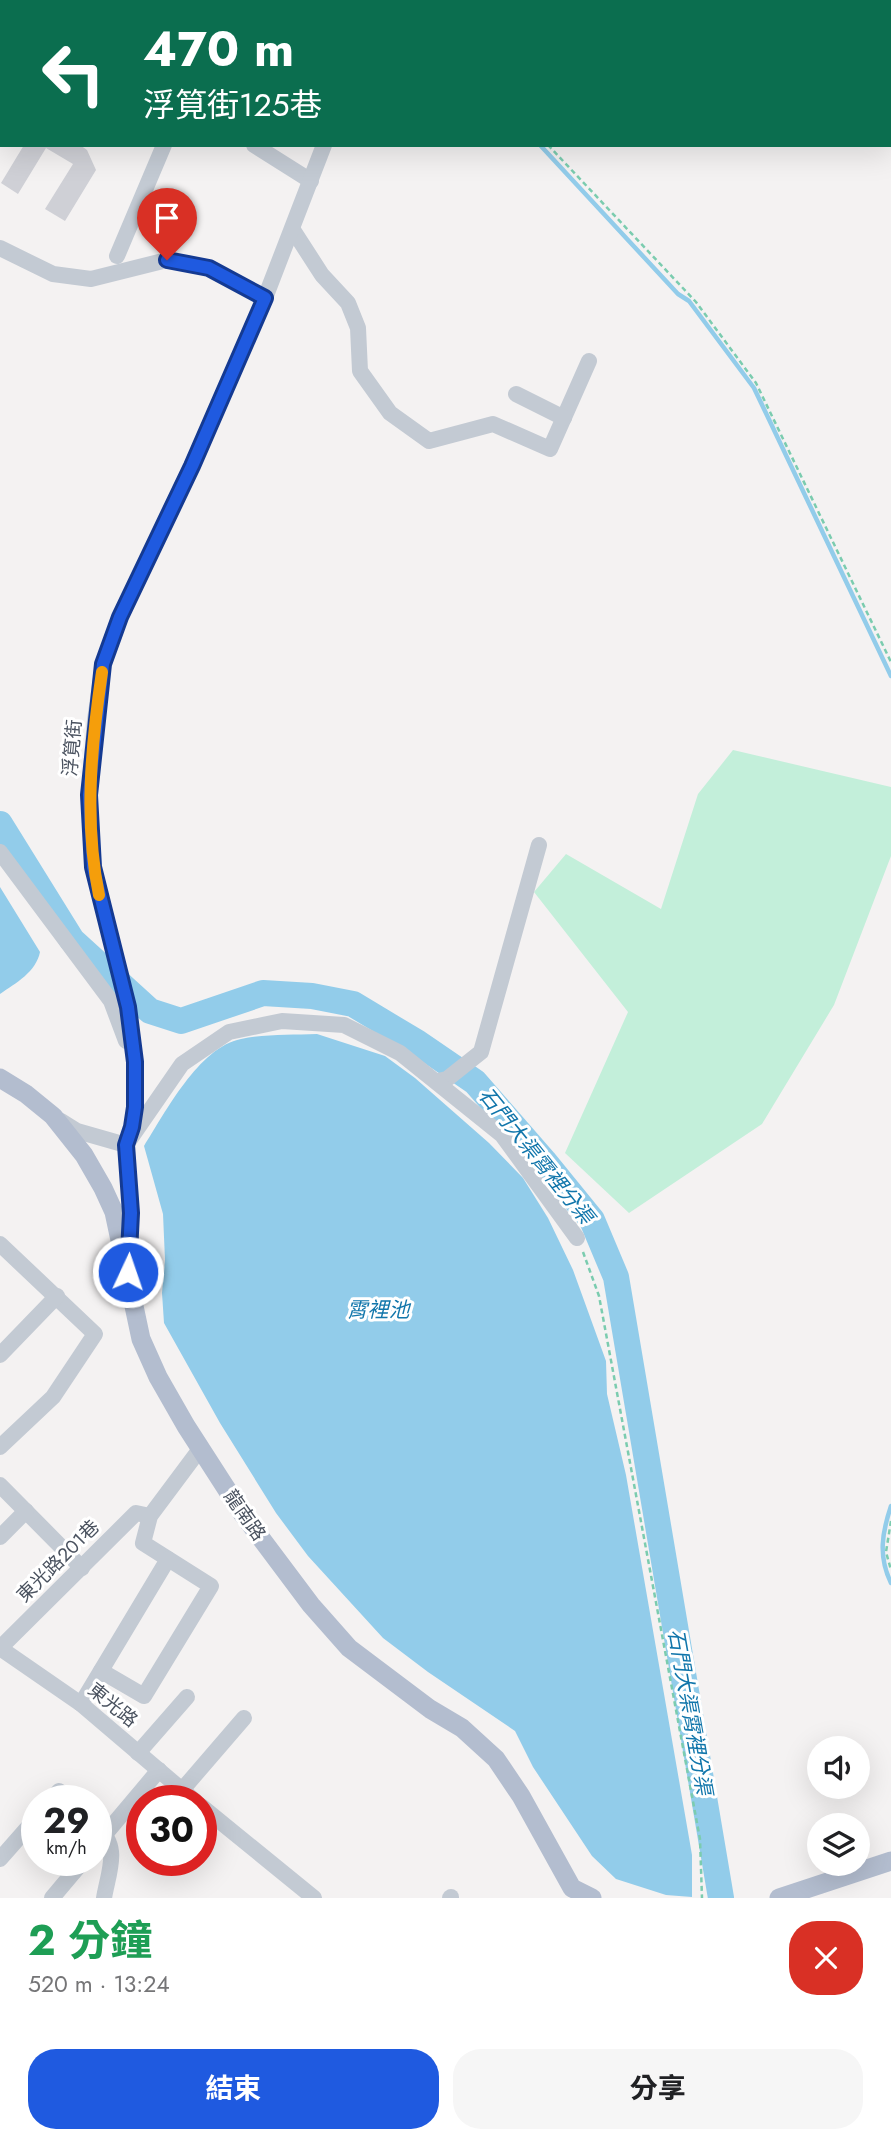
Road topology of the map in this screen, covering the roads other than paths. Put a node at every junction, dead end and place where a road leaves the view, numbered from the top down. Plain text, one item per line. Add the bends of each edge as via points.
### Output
1 (163, 147) edge
2 (257, 147) edge
3 (323, 147) edge
4 (311, 181) junction
5 (293, 230) junction
6 (0, 248) edge
7 (117, 256) dead end
8 (265, 298) junction
9 (589, 360) dead end
10 (516, 394) dead end
11 (564, 418) junction
12 (540, 845) dead end
13 (0, 852) edge
14 (135, 1062) junction
15 (0, 1078) edge
16 (443, 1080) junction
17 (52, 1116) junction
18 (126, 1145) junction
19 (577, 1238) road end
20 (3, 1254) edge
21 (128, 1272) junction
22 (57, 1296) junction
23 (0, 1355) edge
24 (0, 1447) edge
25 (200, 1449) junction
26 (0, 1485) edge
27 (26, 1511) junction
28 (150, 1516) junction
29 (0, 1537) edge
30 (168, 1559) junction
31 (82, 1568) junction
32 (0, 1648) edge
33 (101, 1671) junction
34 (187, 1697) dead end
35 (81, 1704) junction
36 (244, 1718) dead end
37 (138, 1753) junction
38 (159, 1770) junction
39 (177, 1785) edge
40 (196, 1785) edge
41 (217, 1819) edge
42 (112, 1820) edge
43 (21, 1835) edge
44 (0, 1859) edge
45 (891, 1861) edge
46 (71, 1876) edge
47 (108, 1876) edge
48 (574, 1893) edge
49 (52, 1898) edge
50 (104, 1898) edge
51 (314, 1898) edge
52 (592, 1898) edge
53 (779, 1898) edge

1 - 7 street
2 - 4 street
3 - 4 street, 浮筧街
4 - 5 street, 浮筧街
5 - 8 street, 浮筧街
5 - 11 street via 322,275 348,303 358,328 360,371 390,413 429,441 493,424 550,449
6 - 8 street via 52,274 91,279 167,260 199,266
8 - 14 street, 浮筧街 via 103,664 89,795 93,867 128,1007
9 - 11 street
10 - 11 street
12 - 16 street via 481,1052
13 - 14 street via 111,1001
14 - 18 street, 浮筧街 via 134,1117
15 - 17 main road, 龍南路
16 - 18 street via 344,1025 282,1021 229,1032 182,1064
16 - 19 street via 502,1135
17 - 18 street via 77,1131
17 - 21 main road, 龍南路 via 103,1188 114,1212
18 - 21 street, 浮筧街 via 131,1213
20 - 22 street
21 - 25 main road, 龍南路 via 141,1339
22 - 23 street
22 - 24 street via 95,1334 52,1397
25 - 28 street
25 - 48 main road, 龍南路 via 242,1513 349,1648 462,1728 496,1759
26 - 27 street
27 - 29 street
27 - 31 street
28 - 30 street via 143,1543
28 - 31 street, 東光路201巷 via 136,1513
30 - 33 street
30 - 33 street via 211,1586 144,1696
31 - 32 street, 東光路201巷
32 - 35 street, 東光路
33 - 35 street
34 - 37 street
35 - 37 street, 東光路
36 - 40 street
37 - 38 street, 東光路
38 - 39 street, 東光路
38 - 42 street
41 - 51 street
43 - 44 street
45 - 53 main road
46 - 49 street
47 - 50 street
48 - 52 main road

